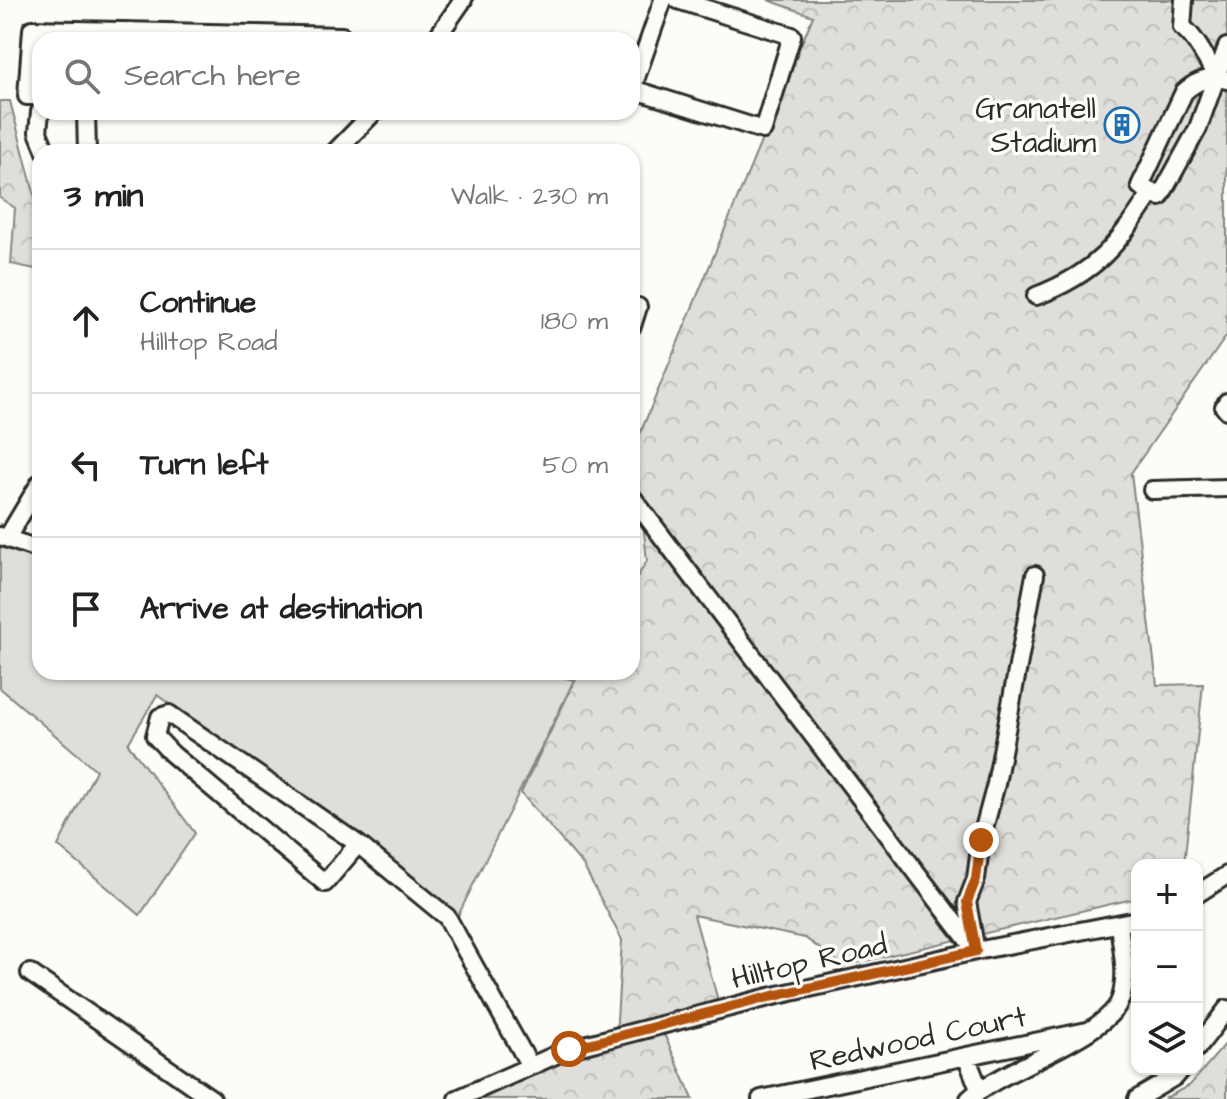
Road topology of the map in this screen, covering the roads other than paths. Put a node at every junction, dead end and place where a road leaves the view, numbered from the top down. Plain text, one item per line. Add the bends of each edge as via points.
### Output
1 (463, 0) edge
2 (663, 0) edge
3 (1184, 0) edge
4 (682, 1) edge
5 (58, 32) edge
6 (443, 32) edge
7 (1227, 47) edge
8 (640, 57) edge
9 (1222, 79) edge
10 (640, 92) edge
11 (32, 96) edge
12 (39, 120) edge
13 (86, 120) edge
14 (366, 120) edge
15 (43, 144) edge
16 (87, 144) edge
17 (343, 144) edge
18 (1152, 192) junction
19 (1036, 296) dead end
20 (1227, 402) edge
21 (1227, 410) edge
22 (1227, 488) edge
23 (1152, 490) dead end
24 (32, 495) edge
25 (640, 508) edge
26 (4, 537) edge
27 (32, 547) edge
28 (1035, 575) dead end
29 (358, 844) junction
30 (1227, 875) edge
31 (1203, 890) edge
32 (1131, 922) edge
33 (1119, 925) junction
34 (976, 951) junction
35 (30, 973) dead end
36 (1227, 1009) edge
37 (1087, 1031) junction
38 (1203, 1040) edge
39 (966, 1056) junction
40 (530, 1066) junction
41 (1176, 1075) edge
42 (974, 1094) edge
43 (212, 1099) edge
44 (457, 1099) edge
45 (761, 1099) edge
46 (1137, 1099) edge

1 - 6 street
2 - 8 street
3 - 9 street via 1182,27 1194,36
4 - 10 street via 792,36 763,130
5 - 11 street via 32,29 27,96
7 - 9 street
9 - 18 street via 1206,101 1183,160 1160,197
9 - 18 street via 1195,82 1184,92 1140,186
12 - 15 street
13 - 16 street
14 - 17 street
18 - 19 street via 1100,262
20 - 21 street
22 - 23 street
24 - 26 street
25 - 34 street
26 - 27 street
28 - 34 street via 996,784 967,902
29 - 29 street via 325,883 172,754 155,736 160,717 169,714
29 - 40 street via 447,917
30 - 31 street
32 - 33 street, Hilltop Road
33 - 34 street, Hilltop Road
33 - 37 street via 1125,965 1120,1001
34 - 40 street, Hilltop Road via 769,997 569,1049
35 - 43 street
36 - 38 street
37 - 39 street, Redwood Court
37 - 42 street
39 - 42 street
39 - 45 street, Redwood Court
40 - 44 street, Hilltop Road
41 - 46 street

